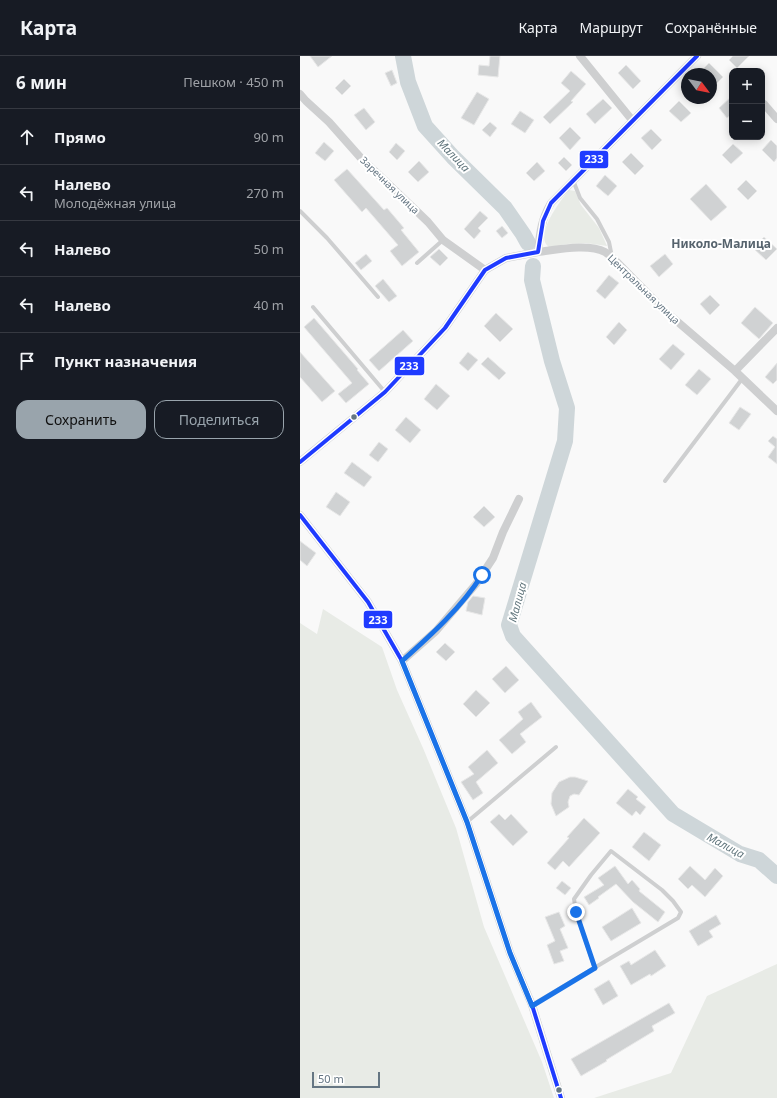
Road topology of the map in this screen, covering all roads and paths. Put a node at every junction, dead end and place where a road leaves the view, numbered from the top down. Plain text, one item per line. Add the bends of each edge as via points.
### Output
1 (580, 56) edge
2 (697, 56) edge
3 (300, 94) edge
4 (765, 105) edge
5 (777, 119) edge
6 (632, 120) junction
7 (573, 180) junction
8 (300, 211) edge
9 (443, 240) junction
10 (538, 252) junction
11 (613, 258) junction
12 (417, 263) dead end
13 (485, 270) junction
14 (378, 298) dead end
15 (313, 307) dead end
16 (777, 328) edge
17 (735, 371) junction
18 (742, 379) junction
19 (385, 392) junction
20 (777, 411) edge
21 (300, 462) edge
22 (665, 481) dead end
23 (519, 499) dead end
24 (300, 515) edge
25 (402, 661) junction
26 (556, 747) dead end
27 (467, 822) junction
28 (595, 968) junction
29 (532, 1006) junction
30 (560, 1098) edge

1 - 6 street
2 - 6 street
3 - 9 street, Заречная улица
4 - 5 street
6 - 7 street
7 - 10 street via 551,203 544,215
7 - 11 lane via 580,198 597,219 609,242
8 - 14 lane via 327,238
9 - 12 lane
9 - 13 street, Заречная улица
10 - 11 street, Центральная улица via 590,248
10 - 13 street, Центральная улица via 506,258
11 - 17 street, Центральная улица via 665,311
13 - 19 street via 445,328
15 - 19 lane
16 - 17 street
17 - 18 street, Центральная улица
18 - 20 street, Центральная улица
18 - 22 lane
19 - 21 street
23 - 25 street via 493,558 476,584 436,631
24 - 25 street via 368,602
25 - 27 street
26 - 27 lane
27 - 29 street via 510,953
28 - 28 lane via 678,918 681,912 662,890 611,851 574,899
28 - 29 lane
29 - 30 street

